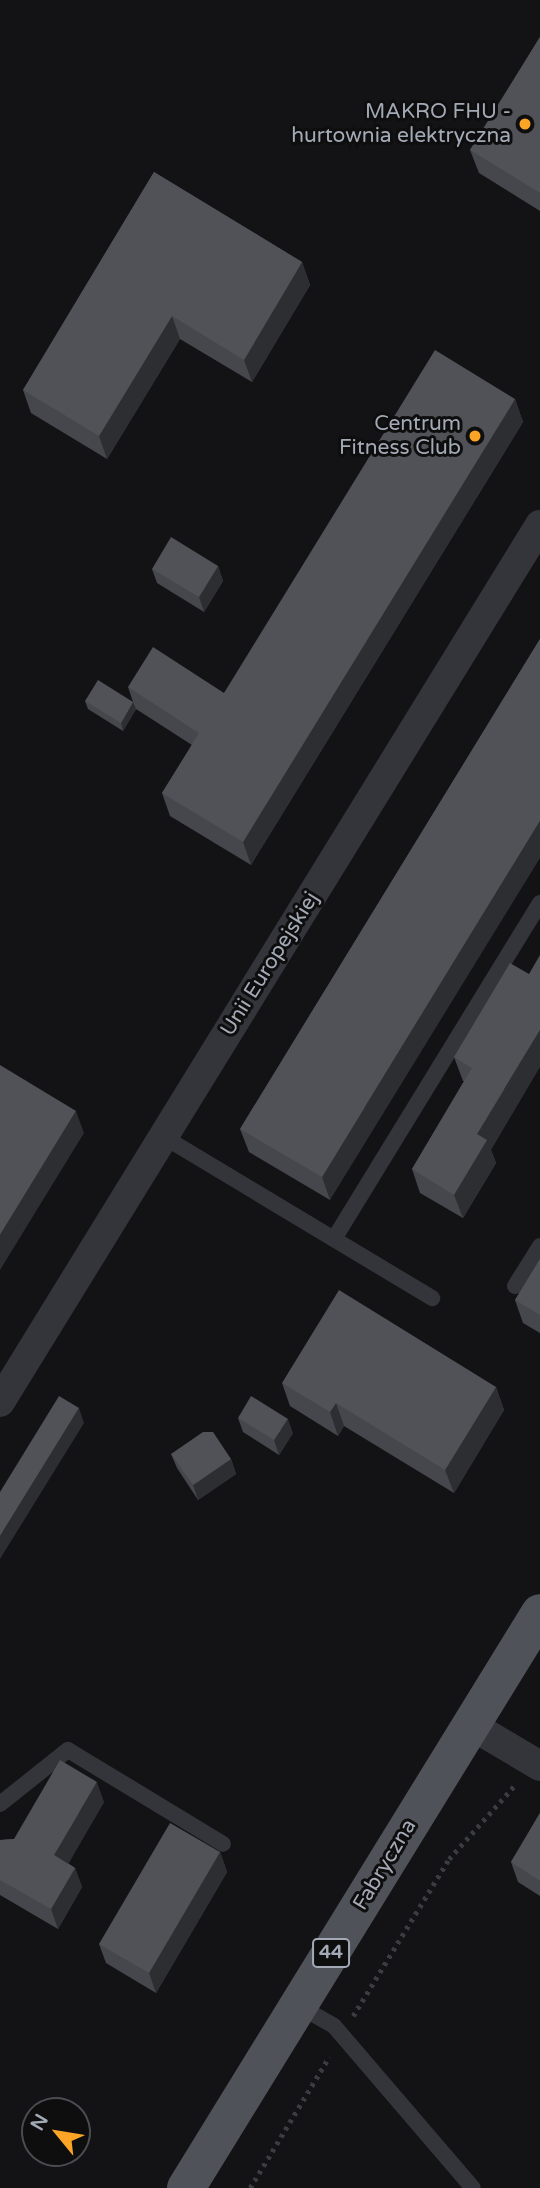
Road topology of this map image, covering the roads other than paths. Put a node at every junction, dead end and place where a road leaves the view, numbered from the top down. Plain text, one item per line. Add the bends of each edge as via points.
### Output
1 (540, 525) edge
2 (540, 903) edge
3 (163, 1137) junction
4 (334, 1240) junction
5 (540, 1246) edge
6 (516, 1286) dead end
7 (432, 1298) dead end
8 (0, 1402) edge
9 (540, 1613) edge
10 (471, 1725) junction
11 (536, 1764) edge
12 (0, 1804) edge
13 (223, 1844) dead end
14 (299, 2006) junction
15 (186, 2188) edge
16 (473, 2188) edge

1 - 3 street, Unii Europejskiej
2 - 4 lane
3 - 4 lane
3 - 8 street, Unii Europejskiej
4 - 7 lane
5 - 6 lane
9 - 10 main road, Fabryczna / 44
10 - 11 street
10 - 14 main road, Fabryczna / 44
12 - 13 lane via 68,1750
14 - 15 main road, Fabryczna / 44
14 - 16 lane via 334,2026

